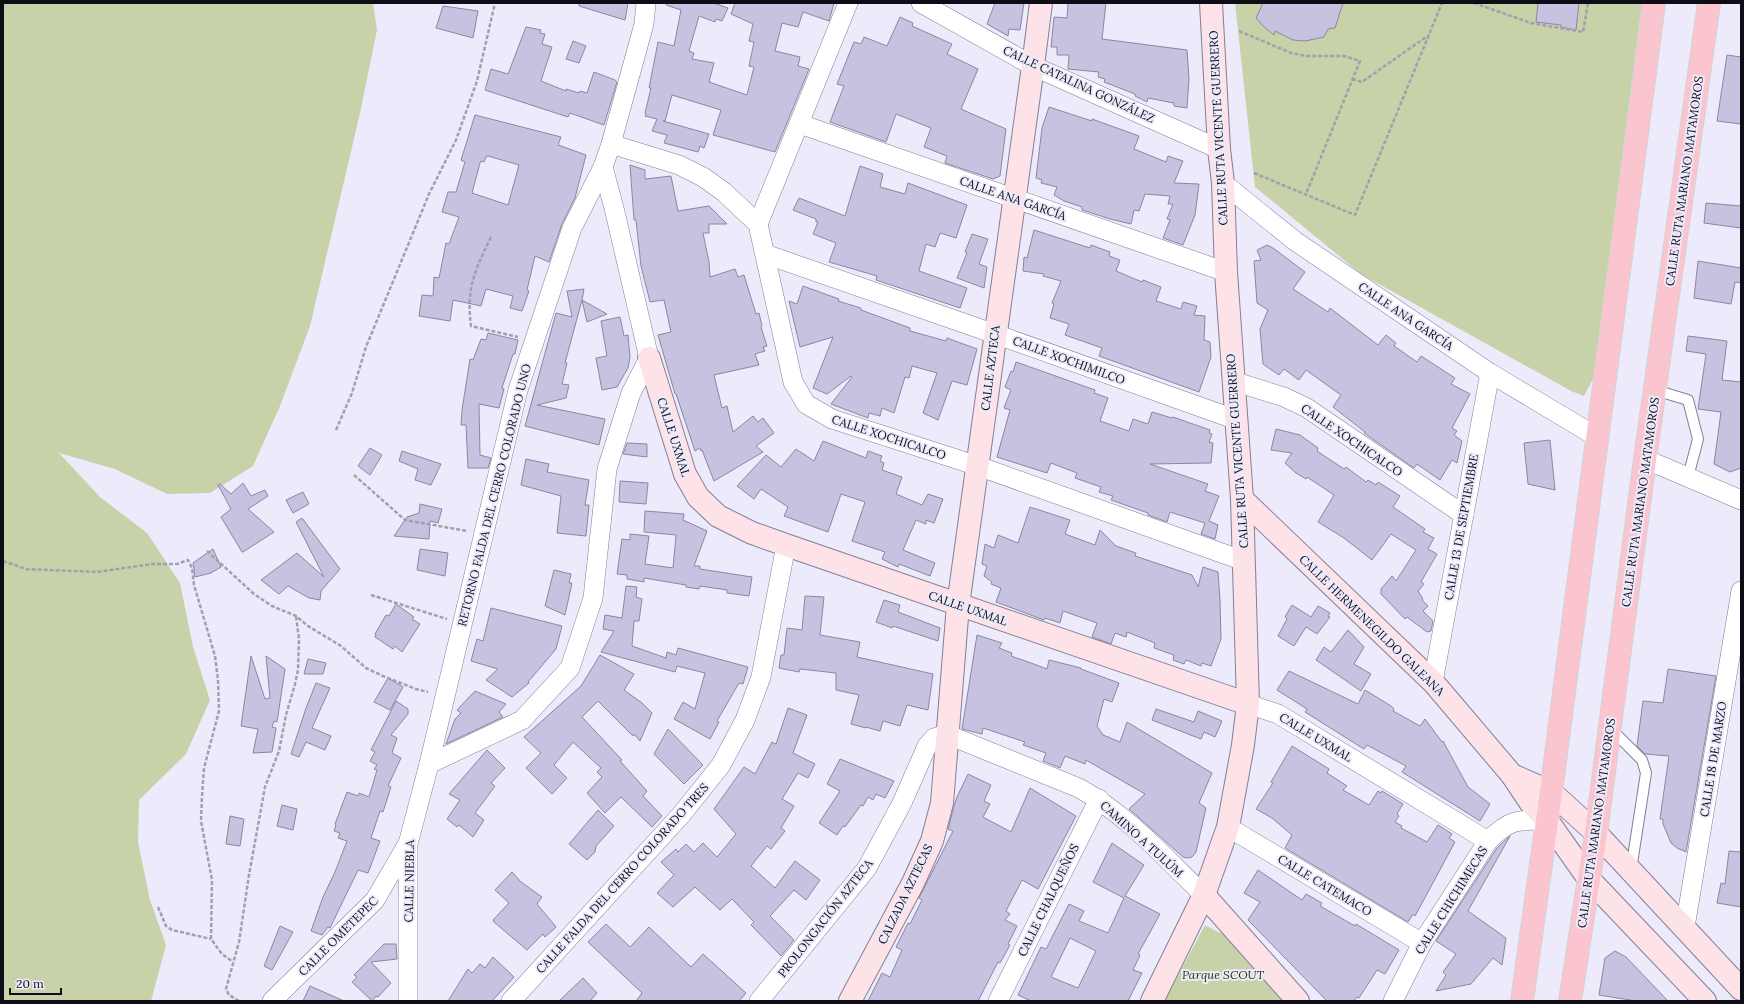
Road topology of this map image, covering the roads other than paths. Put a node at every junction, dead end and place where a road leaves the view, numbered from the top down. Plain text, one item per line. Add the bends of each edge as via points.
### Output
1 (646, 3) edge
2 (848, 3) edge
3 (921, 3) edge
4 (1041, 3) edge
5 (1211, 3) edge
6 (1654, 3) edge
7 (1709, 3) edge
8 (1034, 66) junction
9 (800, 124) junction
10 (611, 144) junction
11 (1219, 149) junction
12 (603, 167) junction
13 (1223, 183) junction
14 (1014, 198) junction
15 (758, 224) junction
16 (765, 254) junction
17 (1226, 272) junction
18 (995, 334) junction
19 (649, 358) junction
20 (1490, 373) junction
21 (1233, 380) junction
22 (1655, 390) junction
23 (1237, 420) junction
24 (1597, 437) junction
25 (1645, 459) junction
26 (978, 466) junction
27 (1688, 477) junction
28 (1242, 499) junction
29 (1741, 500) edge
30 (1464, 515) junction
31 (786, 545) junction
32 (1244, 561) junction
33 (1741, 590) edge
34 (958, 605) junction
35 (1433, 682) junction
36 (1248, 704) junction
37 (1610, 728) junction
38 (946, 734) junction
39 (429, 764) junction
40 (1512, 775) junction
41 (1551, 792) junction
42 (1099, 799) junction
43 (1547, 820) junction
44 (1228, 827) junction
45 (1596, 833) junction
46 (1488, 841) junction
47 (408, 844) junction
48 (1631, 870) junction
49 (1588, 878) junction
50 (1204, 895) junction
51 (1685, 927) junction
52 (1422, 943) junction
53 (1741, 989) edge
54 (272, 1001) edge
55 (408, 1001) edge
56 (511, 1001) edge
57 (759, 1001) edge
58 (850, 1001) edge
59 (998, 1001) edge
60 (1152, 1001) edge
61 (1298, 1001) edge
62 (1394, 1001) edge
63 (1522, 1001) edge
64 (1570, 1001) edge
65 (1705, 1001) edge

1 - 10 street, RETORNO FALDA DEL CERRO COLORADO UNO via 644,24
2 - 9 street
3 - 8 street, CALLE CATALINA GONZÁLEZ
4 - 8 main road, CALLE AZTECA
5 - 11 main road, CALLE RUTA VICENTE GUERRERO
6 - 24 main road
7 - 22 main road, CALLE RUTA MARIANO MATAMOROS
8 - 11 street, CALLE CATALINA GONZÁLEZ
8 - 14 main road, CALLE AZTECA
9 - 14 street, CALLE ANA GARCÍA
9 - 15 street
10 - 12 street, RETORNO FALDA DEL CERRO COLORADO UNO
10 - 15 street via 679,165 703,177 724,192
11 - 13 main road, CALLE RUTA VICENTE GUERRERO
12 - 19 street, CALLE UXMAL
12 - 39 street, RETORNO FALDA DEL CERRO COLORADO UNO via 572,228 518,390
13 - 17 main road, CALLE RUTA VICENTE GUERRERO
13 - 20 street, CALLE ANA GARCÍA via 1295,241
14 - 17 street, CALLE ANA GARCÍA
14 - 18 main road, CALLE AZTECA
15 - 16 street, CALLE XOCHICALCO
16 - 18 street, CALLE XOCHIMILCO
16 - 26 street, CALLE XOCHICALCO via 793,382 806,404 832,419
17 - 21 main road, CALLE RUTA VICENTE GUERRERO
18 - 23 street, CALLE XOCHIMILCO
18 - 26 main road, CALLE AZTECA
19 - 31 main road, CALLE UXMAL via 685,474 698,497 718,516 752,533
19 - 39 street via 631,393 607,469 593,598 570,668 522,720
20 - 24 street, CALLE ANA GARCÍA
20 - 30 street, CALLE 13 DE SEPTIEMBRE
21 - 23 main road, CALLE RUTA VICENTE GUERRERO
21 - 30 street, CALLE XOCHICALCO via 1284,397 1307,408
22 - 25 main road, CALLE RUTA MARIANO MATAMOROS
22 - 27 lane via 1688,400 1698,439
23 - 28 main road, CALLE RUTA VICENTE GUERRERO
24 - 41 main road
25 - 27 street
25 - 37 main road, CALLE RUTA MARIANO MATAMOROS
26 - 32 street, CALLE XOCHICALCO
26 - 34 main road, CALLE AZTECA
27 - 29 street
28 - 32 main road, CALLE RUTA VICENTE GUERRERO
28 - 35 main road, CALLE HERMENEGILDO GALEANA
30 - 35 street, CALLE 13 DE SEPTIEMBRE
31 - 34 main road, CALLE UXMAL
31 - 56 street, CALLE FALDA DEL CERRO COLORADO TRES via 761,677 745,720 721,765 681,815
32 - 36 main road, CALLE RUTA VICENTE GUERRERO
33 - 51 street, CALLE 18 DE MARZO
34 - 36 main road, CALLE UXMAL
34 - 38 main road, CALLE AZTECA
35 - 40 main road, CALLE HERMENEGILDO GALEANA
36 - 44 main road, CALLE RUTA VICENTE GUERRERO
36 - 46 street, CALLE UXMAL via 1278,714
37 - 45 main road, CALLE RUTA MARIANO MATAMOROS
37 - 48 lane via 1642,760 1646,773
38 - 42 street, CAMINO A TULÚM via 1079,788
38 - 57 street, PROLONGACIÓN AZTECA via 934,738 927,746 902,804 867,868
38 - 58 main road, CALZADA AZTECAS via 942,803 932,841 913,883
39 - 47 street, CALLE NIEBLA
40 - 41 main road, CALLE HERMENEGILDO GALEANA
40 - 43 main road, CALLE HERMENEGILDO GALEANA via 1530,802
41 - 43 main road
41 - 45 main road, CALLE HERMENEGILDO GALEANA
42 - 50 street, CAMINO A TULÚM
42 - 59 street, CALLE CHALQUEÑOS
43 - 46 street via 1510,823
43 - 49 main road, CALLE HERMENEGILDO GALEANA
43 - 63 main road
44 - 50 main road, CALLE RUTA VICENTE GUERRERO
44 - 52 street, CALLE CATEMACO
45 - 48 main road, CALLE HERMENEGILDO GALEANA
45 - 49 main road, CALLE RUTA MARIANO MATAMOROS
46 - 52 street, CALLE CHICHIMECAS
47 - 54 street, CALLE OMETEPEC via 375,900
47 - 55 street, CALLE NIEBLA
48 - 51 main road, CALLE HERMENEGILDO GALEANA
49 - 64 main road, CALLE RUTA MARIANO MATAMOROS
49 - 65 main road, CALLE HERMENEGILDO GALEANA
50 - 60 main road, CALLE RUTA VICENTE GUERRERO
50 - 61 main road, CAMINO A TULÚM
51 - 53 main road, CALLE HERMENEGILDO GALEANA
52 - 62 street, CALLE CHICHIMECAS

